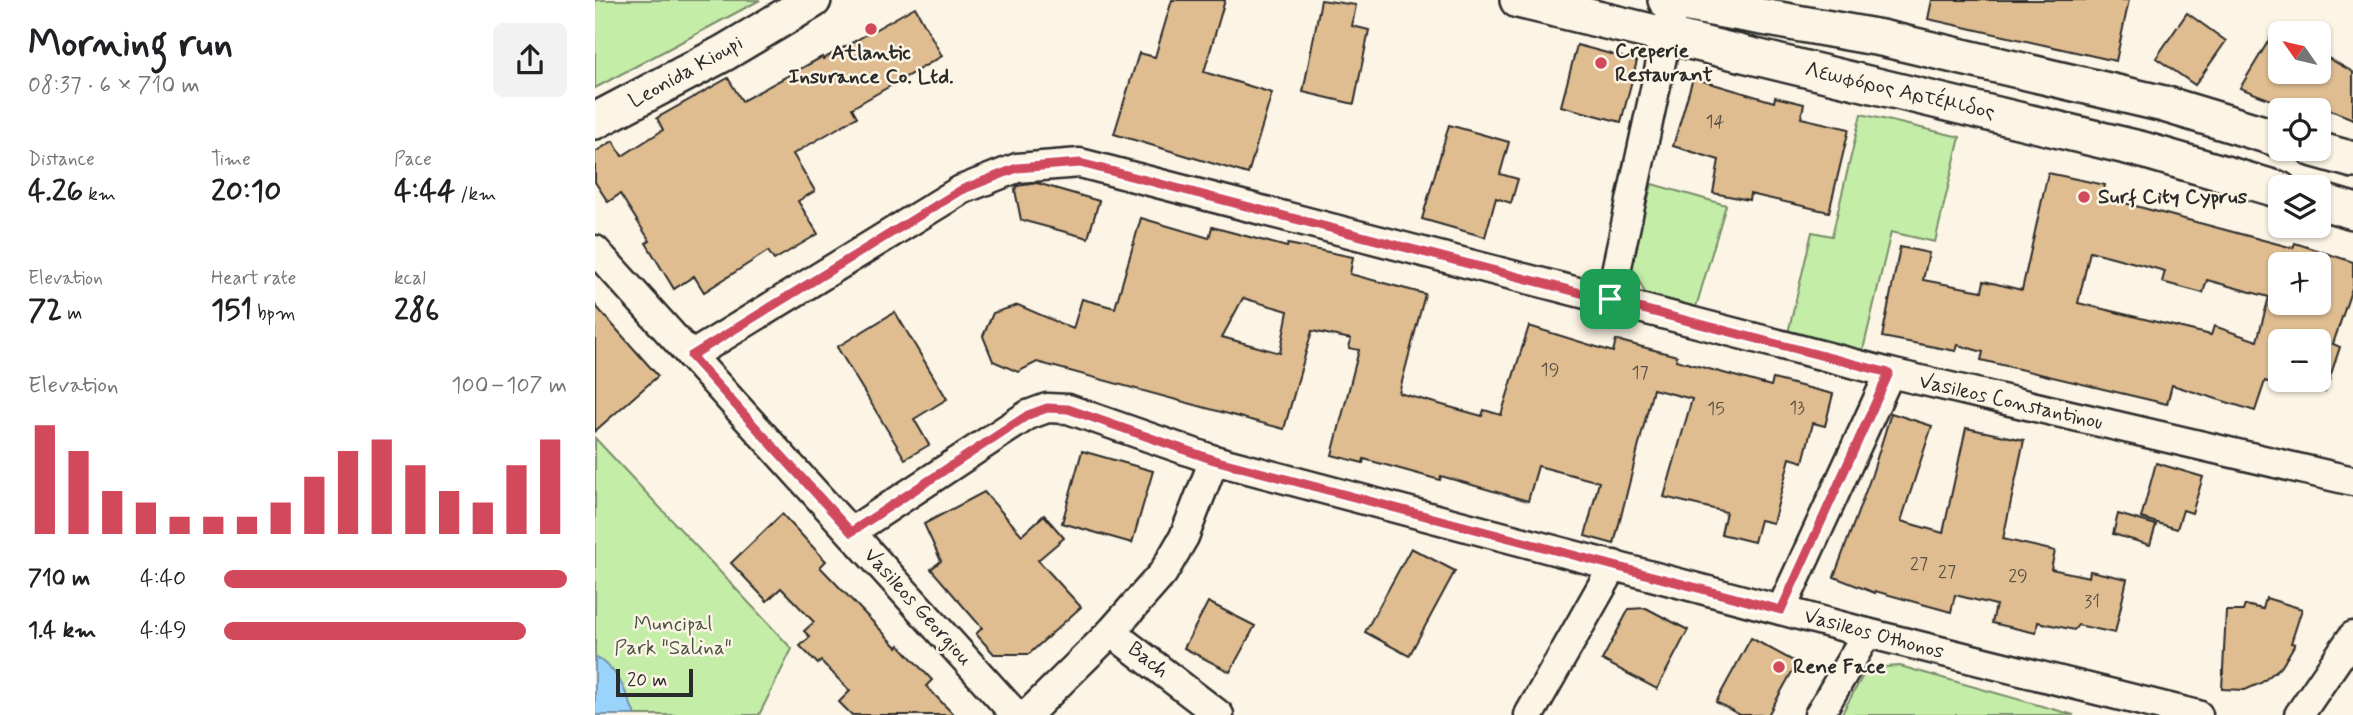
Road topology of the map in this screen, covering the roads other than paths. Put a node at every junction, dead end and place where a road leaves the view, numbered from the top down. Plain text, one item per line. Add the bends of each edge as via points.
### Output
1 (813, 0) edge
2 (1518, 0) edge
3 (1670, 1) edge
4 (1667, 36) junction
5 (595, 121) edge
6 (2268, 135) edge
7 (2331, 154) edge
8 (2353, 160) edge
9 (2268, 186) edge
10 (2331, 205) edge
11 (2353, 211) edge
12 (595, 250) edge
13 (1610, 299) junction
14 (691, 356) junction
15 (1889, 373) junction
16 (1214, 460) junction
17 (2353, 481) edge
18 (851, 532) junction
19 (1614, 565) junction
20 (1781, 610) junction
21 (1111, 632) junction
22 (1867, 633) junction
23 (2353, 636) edge
24 (1016, 715) edge
25 (1027, 715) edge
26 (1219, 715) edge
27 (1529, 715) edge
28 (1819, 715) edge
29 (2198, 715) edge
30 (2298, 715) edge

1 - 5 main road, Leonida Kioupi
2 - 4 main road, Λεωφόρος Αρτέμιδος
3 - 4 street
3 - 6 main road, Λεωφόρος Αρτέμιδος via 1881,38 2164,104
4 - 9 main road, Λεωφόρος Αρτέμιδος via 2143,150
4 - 13 street
7 - 8 main road
10 - 11 main road
12 - 14 street, Vasileos Georgiou
13 - 14 street, Vasileos Constantinou via 1080,163 1017,168 961,190
13 - 15 street, Vasileos Constantinou
14 - 18 street, Vasileos Georgiou
15 - 17 street, Vasileos Constantinou
15 - 20 street
16 - 18 street, Vasileos Othonos via 1068,409 1047,408 1028,415
16 - 19 street, Vasileos Othonos
16 - 21 street via 1176,555
18 - 24 street, Vasileos Georgiou
19 - 20 street, Vasileos Othonos
19 - 27 street
20 - 22 street, Vasileos Othonos
21 - 25 street
21 - 26 street, Bach
22 - 28 street
22 - 29 street, Vasileos Othonos
23 - 30 street

